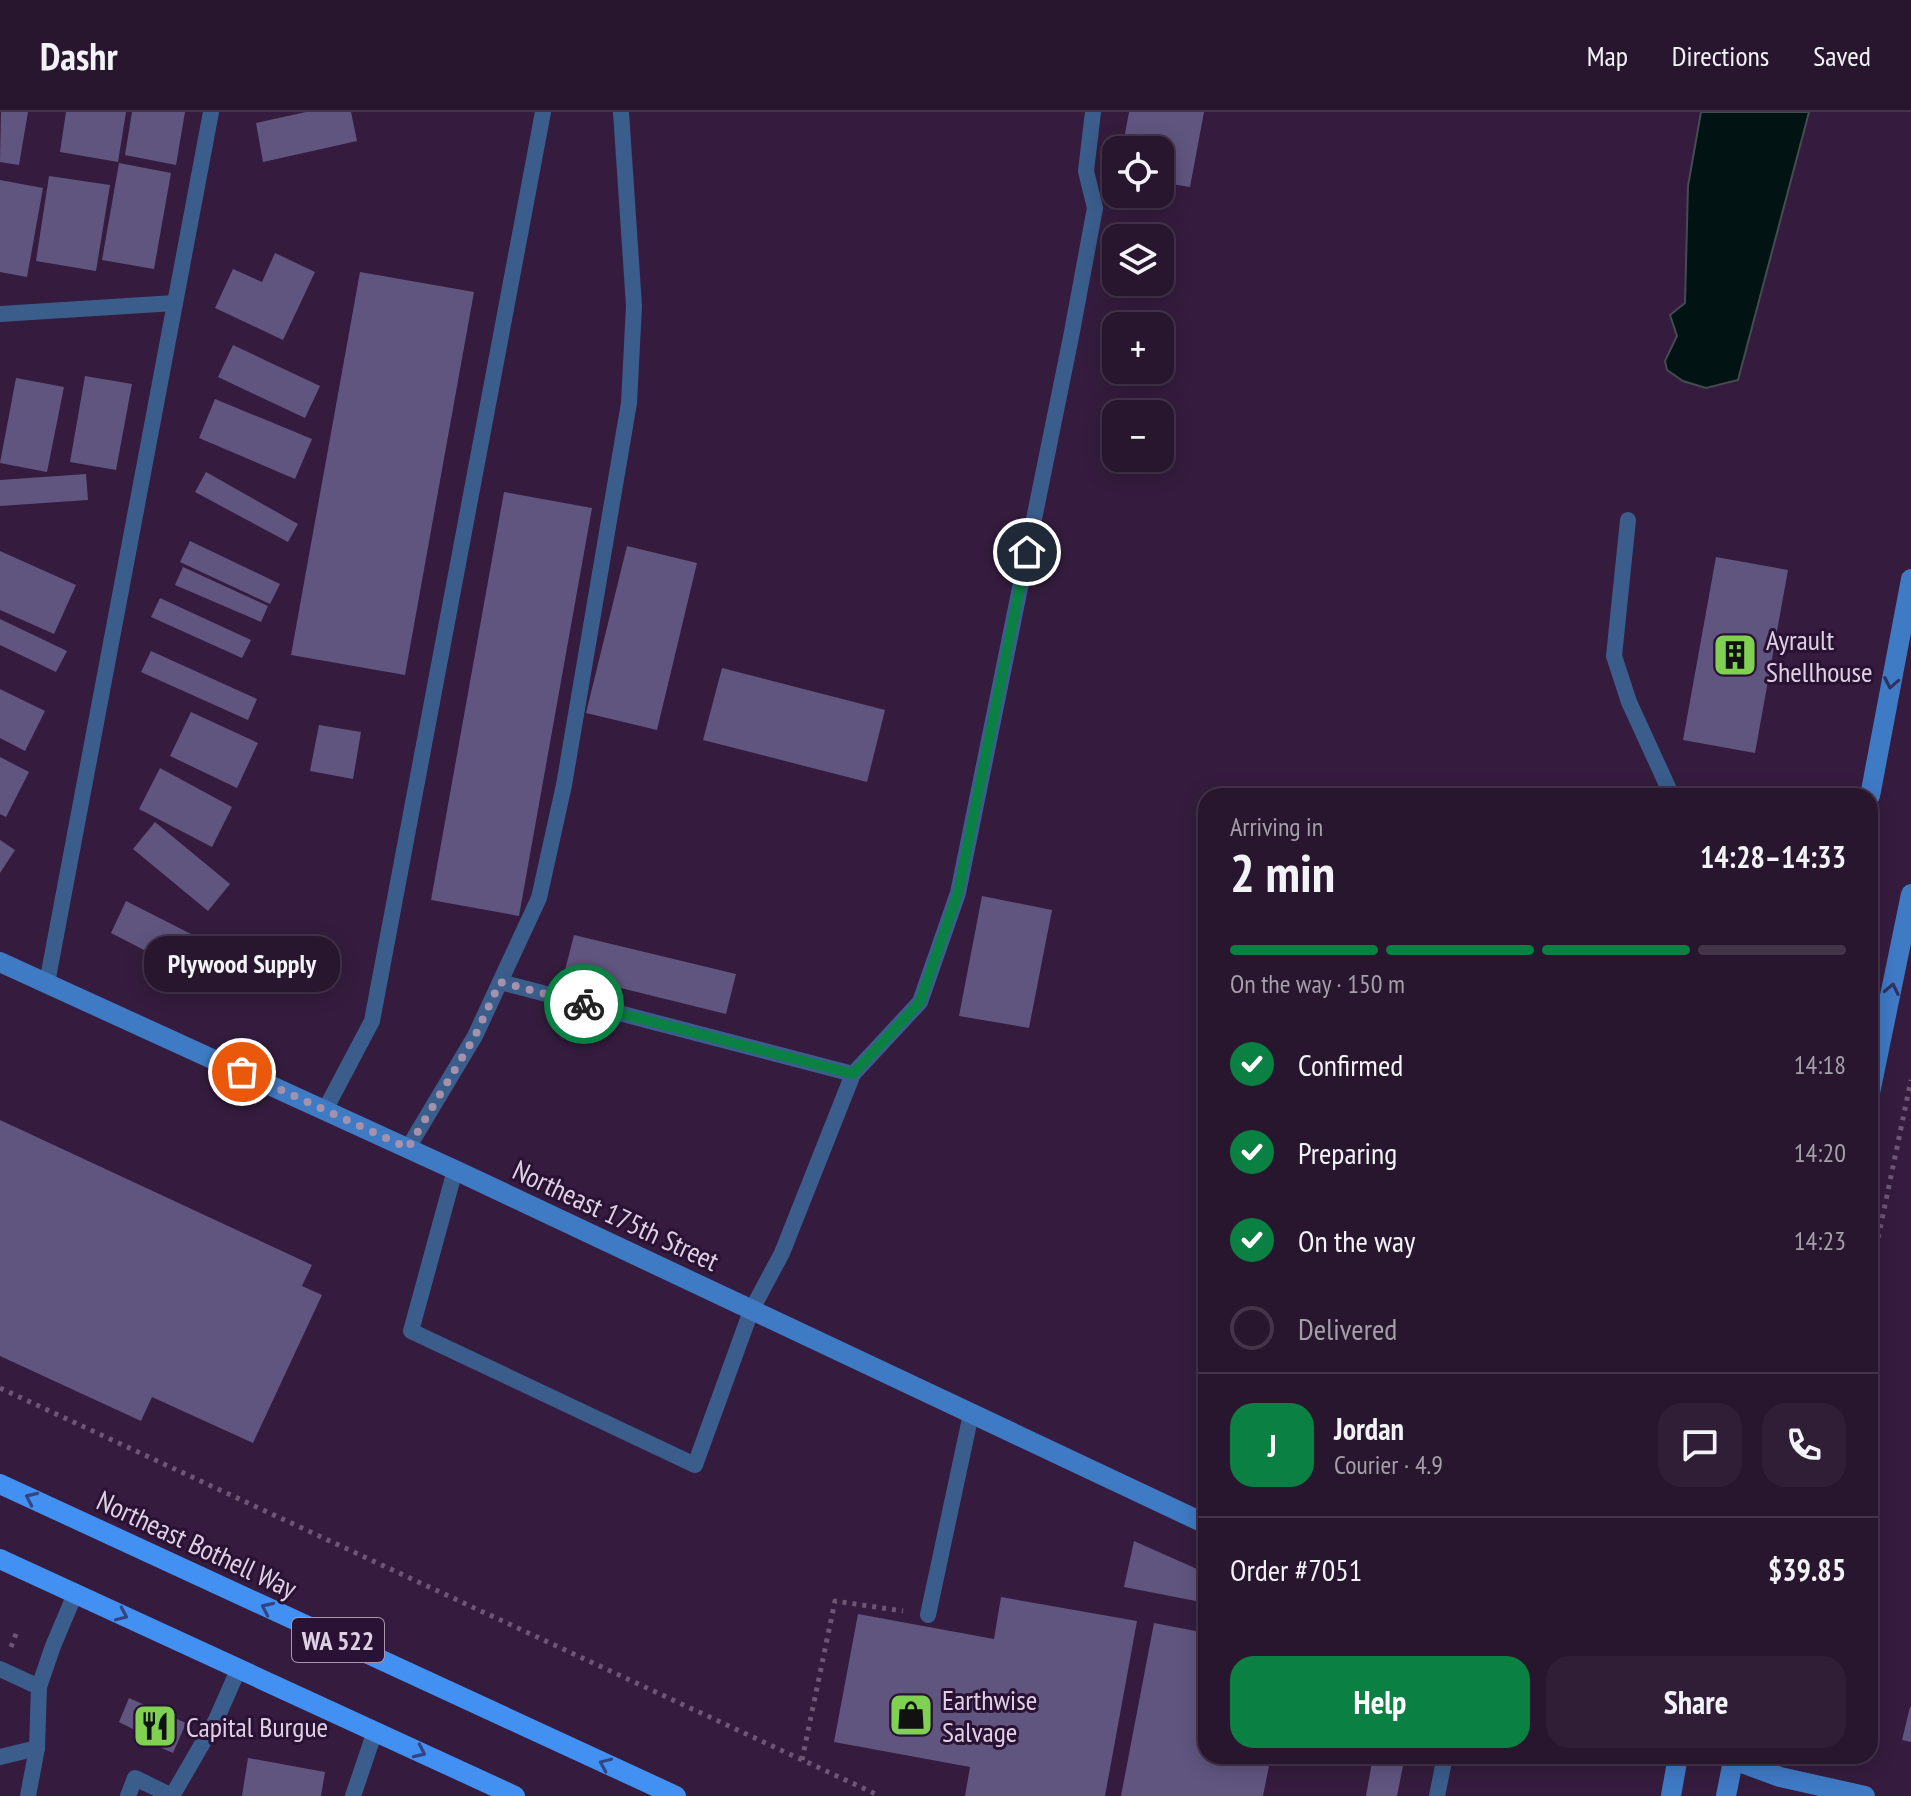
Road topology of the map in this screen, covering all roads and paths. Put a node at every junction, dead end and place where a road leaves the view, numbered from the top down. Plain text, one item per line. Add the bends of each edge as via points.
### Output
1 (211, 112) edge
2 (543, 112) edge
3 (621, 112) edge
4 (1093, 112) edge
5 (175, 303) junction
6 (0, 314) edge
7 (1628, 520) dead end
8 (1911, 579) edge
9 (1668, 788) edge
10 (1872, 788) edge
11 (1911, 894) edge
12 (0, 962) edge
13 (500, 982) junction
14 (47, 983) junction
15 (1878, 1054) edge
16 (853, 1074) junction
17 (1911, 1080) edge
18 (325, 1110) junction
19 (408, 1148) junction
20 (455, 1170) junction
21 (1878, 1239) edge
22 (751, 1311) junction
23 (0, 1388) edge
24 (971, 1414) junction
25 (0, 1484) edge
26 (1198, 1520) edge
27 (0, 1559) edge
28 (75, 1594) junction
29 (928, 1615) joint
30 (239, 1668) junction
31 (0, 1669) edge
32 (39, 1687) junction
33 (375, 1731) junction
34 (37, 1748) junction
35 (0, 1757) edge
36 (802, 1760) junction
37 (1443, 1764) edge
38 (1677, 1764) edge
39 (1729, 1764) edge
40 (1748, 1764) edge
41 (1854, 1795) edge
42 (28, 1796) edge
43 (128, 1796) edge
44 (353, 1796) edge
45 (515, 1796) edge
46 (676, 1796) edge
47 (880, 1796) edge
48 (1437, 1796) edge
49 (1671, 1796) edge
50 (1726, 1796) edge

1 - 5 lane
2 - 18 lane via 372,1021
3 - 13 lane via 634,306 629,403 564,785 539,898
4 - 16 lane via 1086,171 1095,208 958,893 920,1002
5 - 6 lane
5 - 14 lane
7 - 9 lane via 1614,656
8 -> 10 street
15 -> 11 street
12 - 14 street, Northeast 175th Street
13 - 16 lane
13 - 19 lane via 475,1036
14 - 18 street, Northeast 175th Street
16 - 22 lane via 782,1253
17 - 21 path
18 - 19 street, Northeast 175th Street
19 - 20 street, Northeast 175th Street
20 - 22 street, Northeast 175th Street
20 - 22 lane via 411,1331 695,1465
22 - 24 street, Northeast 175th Street
23 - 36 path
24 - 26 street, Northeast 175th Street
24 - 29 lane
46 -> 25 main road, Northeast Bothell Way / WA 522
27 - 28 main road, WA 522
28 -> 30 main road, WA 522
28 - 32 lane
29 - 36 path via 835,1601
30 - 33 main road, WA 522
30 - 43 lane via 172,1796 135,1778
31 - 32 lane
32 - 34 lane
33 - 44 lane
33 -> 45 main road, WA 522
34 - 35 lane
34 - 42 lane
36 - 47 path
37 - 48 lane
38 - 49 street
39 - 50 street
40 - 41 street

